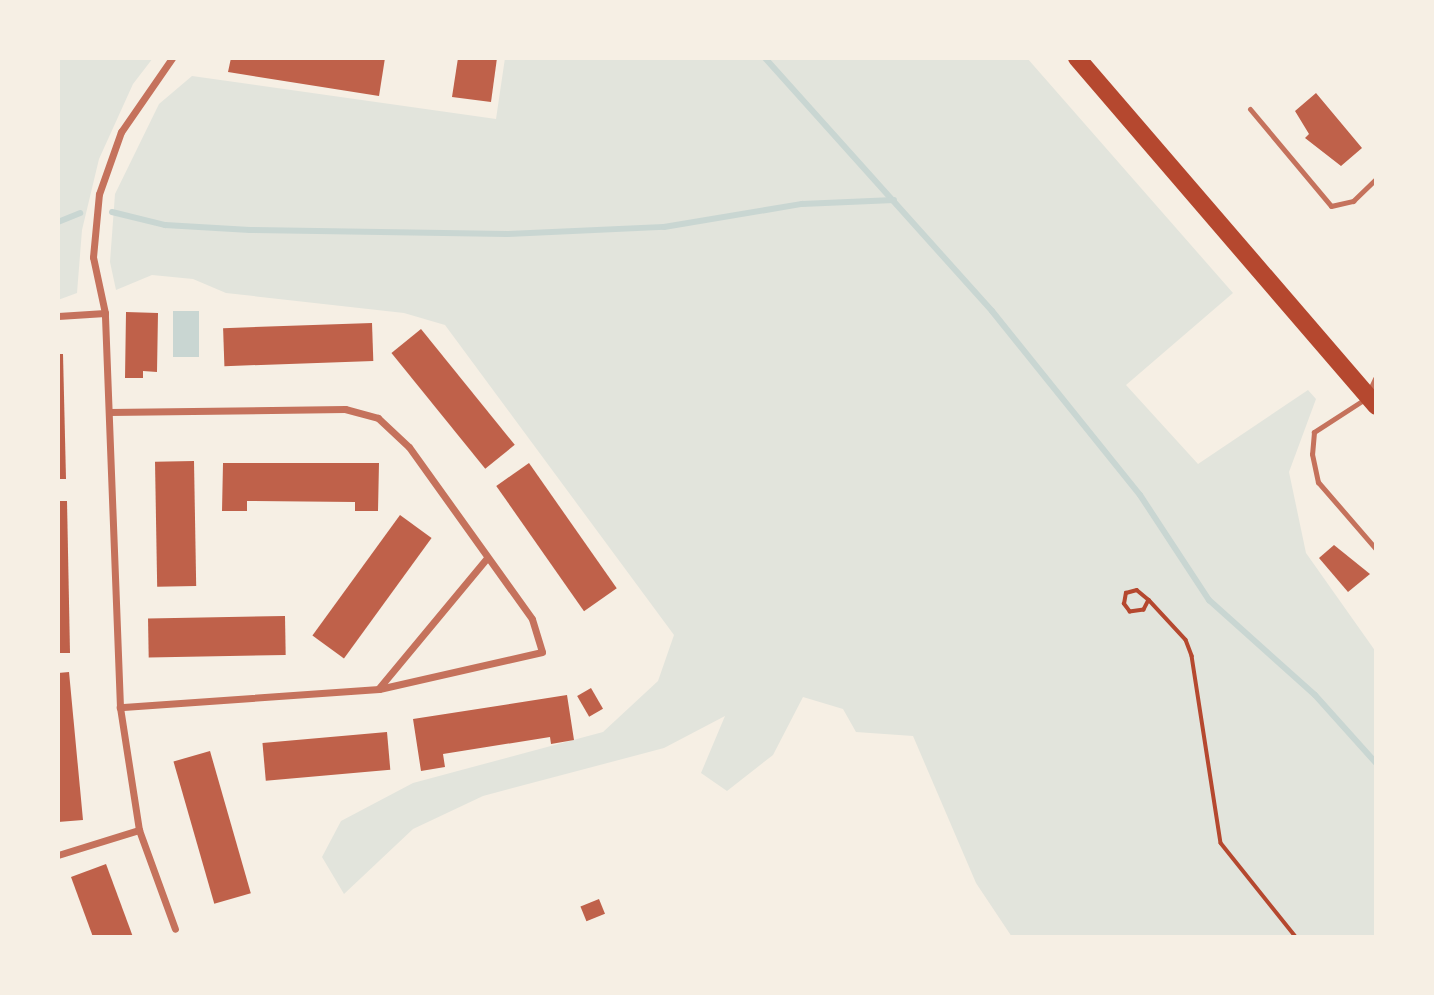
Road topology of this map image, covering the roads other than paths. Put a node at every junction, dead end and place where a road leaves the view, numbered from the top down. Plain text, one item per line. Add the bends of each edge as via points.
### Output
1 (172, 58) edge
2 (1077, 58) edge
3 (1250, 109) dead end
4 (1376, 179) edge
5 (105, 313) junction
6 (58, 316) edge
7 (1376, 379) edge
8 (1372, 401) edge
9 (110, 412) junction
10 (1376, 549) edge
11 (486, 559) junction
12 (379, 689) junction
13 (120, 707) junction
14 (139, 830) junction
15 (58, 855) edge
16 (176, 929) dead end

1 - 5 street via 121,132 99,194 93,257
2 - 8 main road
3 - 4 lane via 1331,206 1353,201
5 - 6 street
5 - 9 street
7 - 8 street
8 - 10 lane via 1314,432 1312,454 1318,482
9 - 11 street via 345,409 378,418 409,446
9 - 13 street
11 - 12 street
11 - 12 street via 532,619 542,652
12 - 13 street
13 - 14 street
14 - 15 street
14 - 16 street

